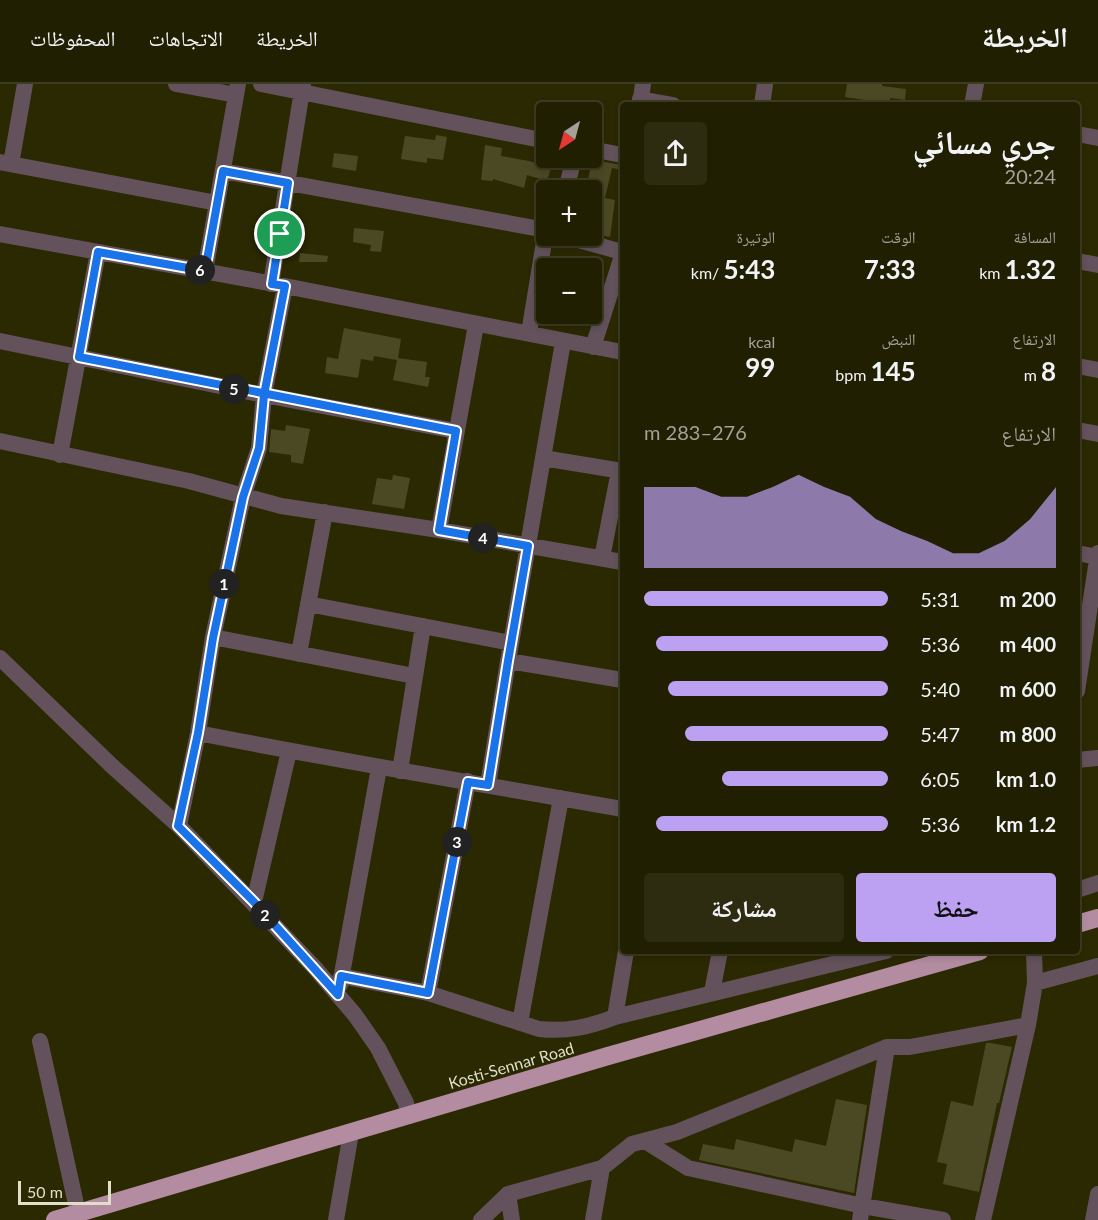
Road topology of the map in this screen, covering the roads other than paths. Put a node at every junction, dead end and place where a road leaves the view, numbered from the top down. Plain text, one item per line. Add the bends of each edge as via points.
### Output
1 (26, 84) edge
2 (176, 84) edge
3 (261, 84) edge
4 (765, 84) edge
5 (976, 84) edge
6 (303, 88) edge
7 (237, 90) edge
8 (641, 96) edge
9 (662, 102) edge
10 (762, 102) edge
11 (973, 102) edge
12 (1080, 135) edge
13 (1098, 138) edge
14 (536, 139) edge
15 (602, 151) edge
16 (620, 155) edge
17 (6, 163) edge
18 (223, 171) junction
19 (288, 183) junction
20 (217, 203) junction
21 (536, 228) edge
22 (0, 234) edge
23 (543, 246) edge
24 (596, 246) edge
25 (98, 252) junction
26 (620, 253) edge
27 (1080, 262) edge
28 (1098, 265) edge
29 (620, 267) edge
30 (205, 271) junction
31 (278, 285) junction
32 (616, 294) edge
33 (476, 325) junction
34 (529, 333) junction
35 (0, 341) edge
36 (563, 342) junction
37 (593, 347) junction
38 (620, 352) edge
39 (79, 357) junction
40 (1080, 367) edge
41 (1098, 370) edge
42 (264, 395) junction
43 (456, 431) junction
44 (1080, 431) edge
45 (1098, 434) edge
46 (0, 441) edge
47 (60, 454) junction
48 (543, 458) junction
49 (620, 471) edge
50 (620, 476) edge
51 (243, 497) junction
52 (325, 512) junction
53 (439, 530) junction
54 (528, 546) junction
55 (1080, 553) edge
56 (1098, 555) edge
57 (602, 558) junction
58 (620, 561) edge
59 (1096, 586) edge
60 (308, 604) junction
61 (423, 626) junction
62 (213, 638) junction
63 (511, 643) junction
64 (1080, 649) edge
65 (299, 654) junction
66 (0, 658) edge
67 (508, 661) junction
68 (414, 676) junction
69 (620, 680) edge
70 (198, 733) junction
71 (289, 751) junction
72 (1098, 758) edge
73 (1080, 760) edge
74 (380, 768) junction
75 (399, 771) junction
76 (468, 782) junction
77 (488, 785) junction
78 (561, 798) junction
79 (620, 809) edge
80 (178, 826) junction
81 (1098, 883) edge
82 (1080, 889) edge
83 (254, 902) junction
84 (1098, 918) edge
85 (1080, 923) edge
86 (626, 954) edge
87 (719, 954) edge
88 (872, 954) edge
89 (969, 954) edge
90 (1034, 954) edge
91 (1098, 966) edge
92 (341, 976) junction
93 (1035, 983) junction
94 (712, 992) junction
95 (428, 993) junction
96 (338, 995) junction
97 (615, 1017) junction
98 (520, 1023) junction
99 (1028, 1025) junction
100 (40, 1041) dead end
101 (887, 1047) junction
102 (409, 1116) junction
103 (351, 1133) junction
104 (645, 1142) junction
105 (602, 1168) junction
106 (508, 1194) junction
107 (1098, 1194) edge
108 (861, 1213) edge
109 (78, 1214) junction
110 (918, 1218) edge
111 (55, 1220) edge
112 (336, 1220) edge
113 (481, 1220) edge
114 (512, 1220) edge
115 (593, 1220) edge
116 (943, 1220) edge
117 (983, 1220) edge
118 (1093, 1220) edge

1 - 17 street
2 - 7 street
3 - 6 street
4 - 10 street
5 - 11 street
6 - 14 street
6 - 19 street
7 - 18 street
8 - 9 street
12 - 13 street
15 - 16 street
17 - 20 street
18 - 19 street
18 - 20 street
19 - 21 street
19 - 31 street
20 - 30 street
22 - 25 street
23 - 34 street
24 - 26 street
25 - 30 street
25 - 39 street
27 - 28 street
29 - 32 street
30 - 31 street
31 - 33 street
31 - 42 street
32 - 37 street
33 - 34 street
33 - 43 street
34 - 36 street
35 - 39 street
36 - 37 street
36 - 48 street
37 - 38 street
39 - 42 street
39 - 47 street
40 - 41 street
42 - 43 street
42 - 51 street via 259,448
43 - 53 street
44 - 45 street
46 - 47 street
47 - 51 street
48 - 49 street
48 - 54 street
50 - 57 street
51 - 52 street
51 - 62 street
52 - 53 street
52 - 60 street
53 - 54 street
54 - 57 street
54 - 63 street
55 - 56 street
56 - 59 street
57 - 58 street
59 - 64 street
60 - 61 street
60 - 65 street
61 - 63 street
61 - 68 street
62 - 65 street
62 - 70 street
63 - 67 street
65 - 68 street
66 - 80 street
67 - 69 street
67 - 77 street
68 - 75 street
70 - 71 street
70 - 80 street
71 - 74 street
71 - 83 street
72 - 73 street
74 - 75 street
74 - 92 street
75 - 76 street
76 - 77 street
76 - 95 street
77 - 78 street
78 - 79 street
78 - 98 street
80 - 83 street
81 - 82 street
83 - 96 street
84 - 85 highway
86 - 97 street
87 - 94 street
88 - 94 street
89 - 102 highway, Kosti-Sennar Road
90 - 93 street
91 - 93 street
92 - 95 street
92 - 96 street
93 - 99 street
94 - 97 street
95 - 98 street
96 - 102 street via 378,1048
97 - 98 street via 584,1028 564,1030
99 - 101 street via 910,1047
99 - 117 street
100 - 109 street
101 - 104 street
101 - 108 street
102 - 103 highway, Kosti-Sennar Road
103 - 109 highway, Kosti-Sennar Road
103 - 112 street
104 - 105 street via 630,1145
104 - 108 street via 688,1168
105 - 106 street
105 - 115 street
106 - 113 street
106 - 114 street
107 - 118 street
108 - 110 street
109 - 111 highway, Kosti-Sennar Road
110 - 116 street

